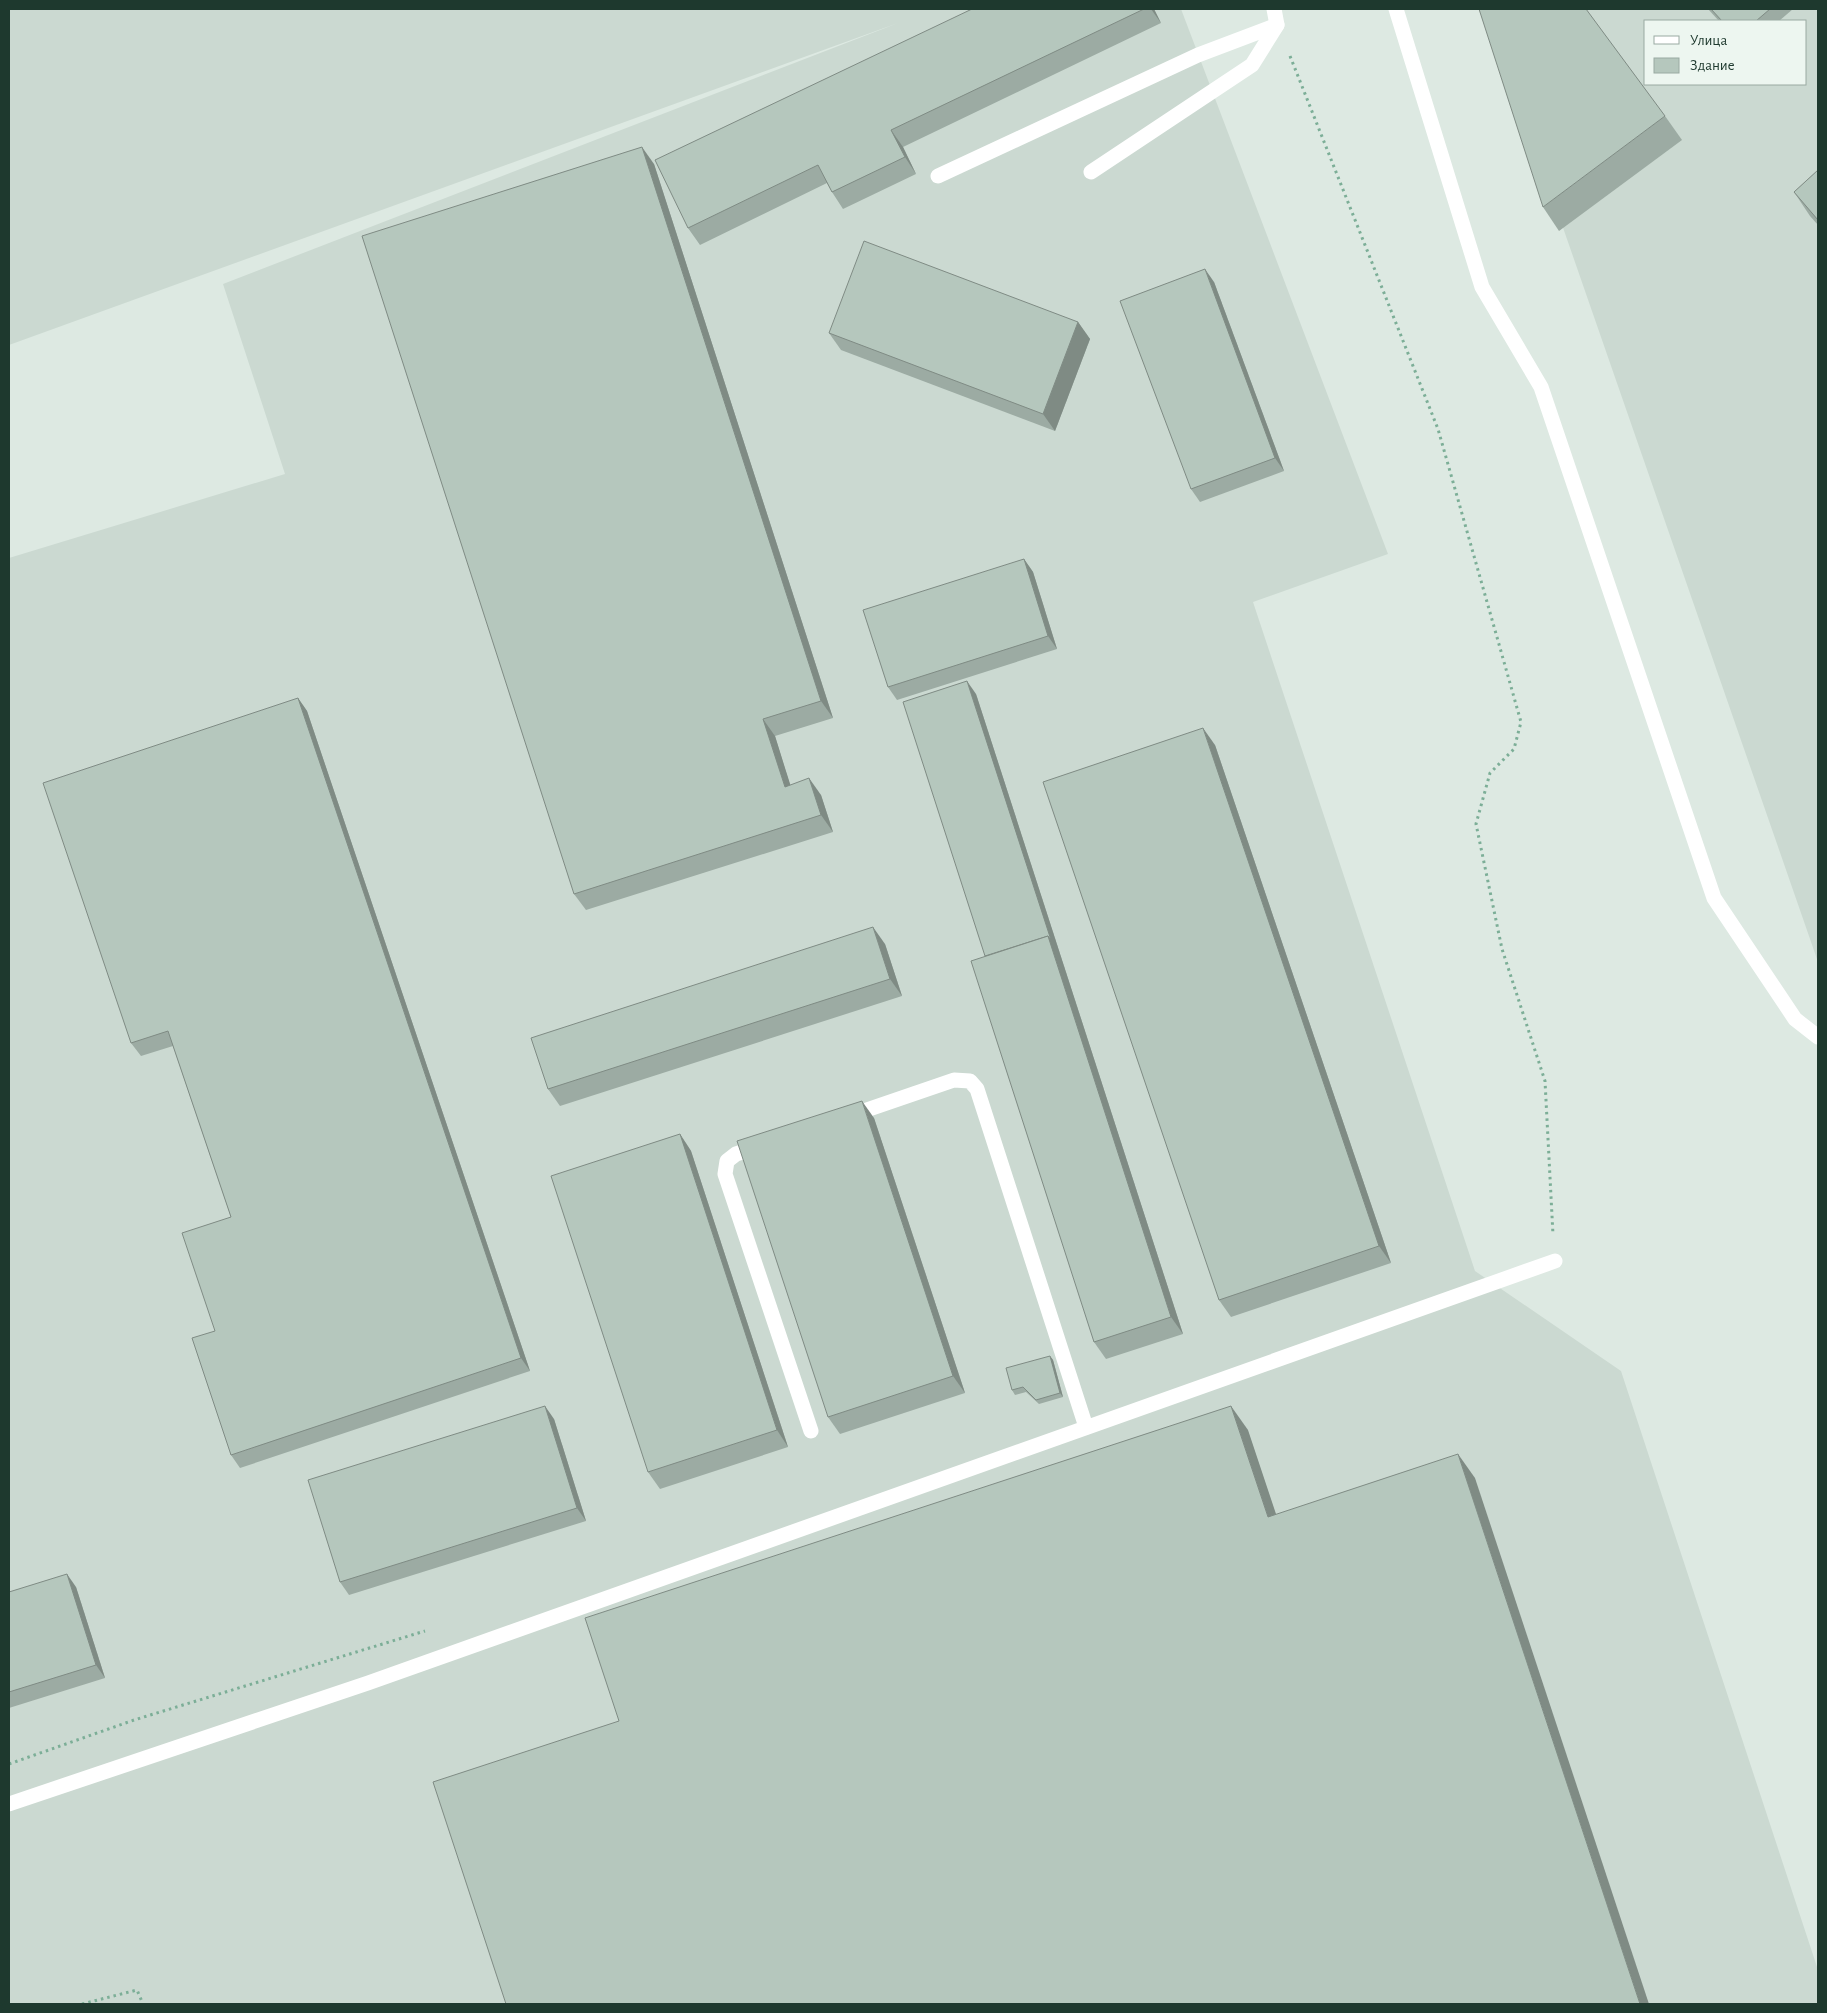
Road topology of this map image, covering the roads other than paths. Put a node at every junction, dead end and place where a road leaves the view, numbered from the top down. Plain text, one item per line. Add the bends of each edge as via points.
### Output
1 (1274, 9) edge
2 (1396, 9) edge
3 (1277, 25) junction
4 (1092, 172) dead end
5 (938, 176) dead end
6 (1818, 1037) edge
7 (836, 1120) edge
8 (772, 1142) edge
9 (1554, 1261) road end
10 (1086, 1427) junction
11 (811, 1431) dead end
12 (9, 1804) edge

1 - 3 street
2 - 6 street via 1482,287 1541,387 1714,898 1794,1019
3 - 4 street via 1252,64
3 - 5 street via 1198,55
7 - 10 street via 954,1080 970,1081 977,1090
8 - 11 street via 736,1154 727,1162 725,1174
9 - 10 street
10 - 12 street via 368,1683

